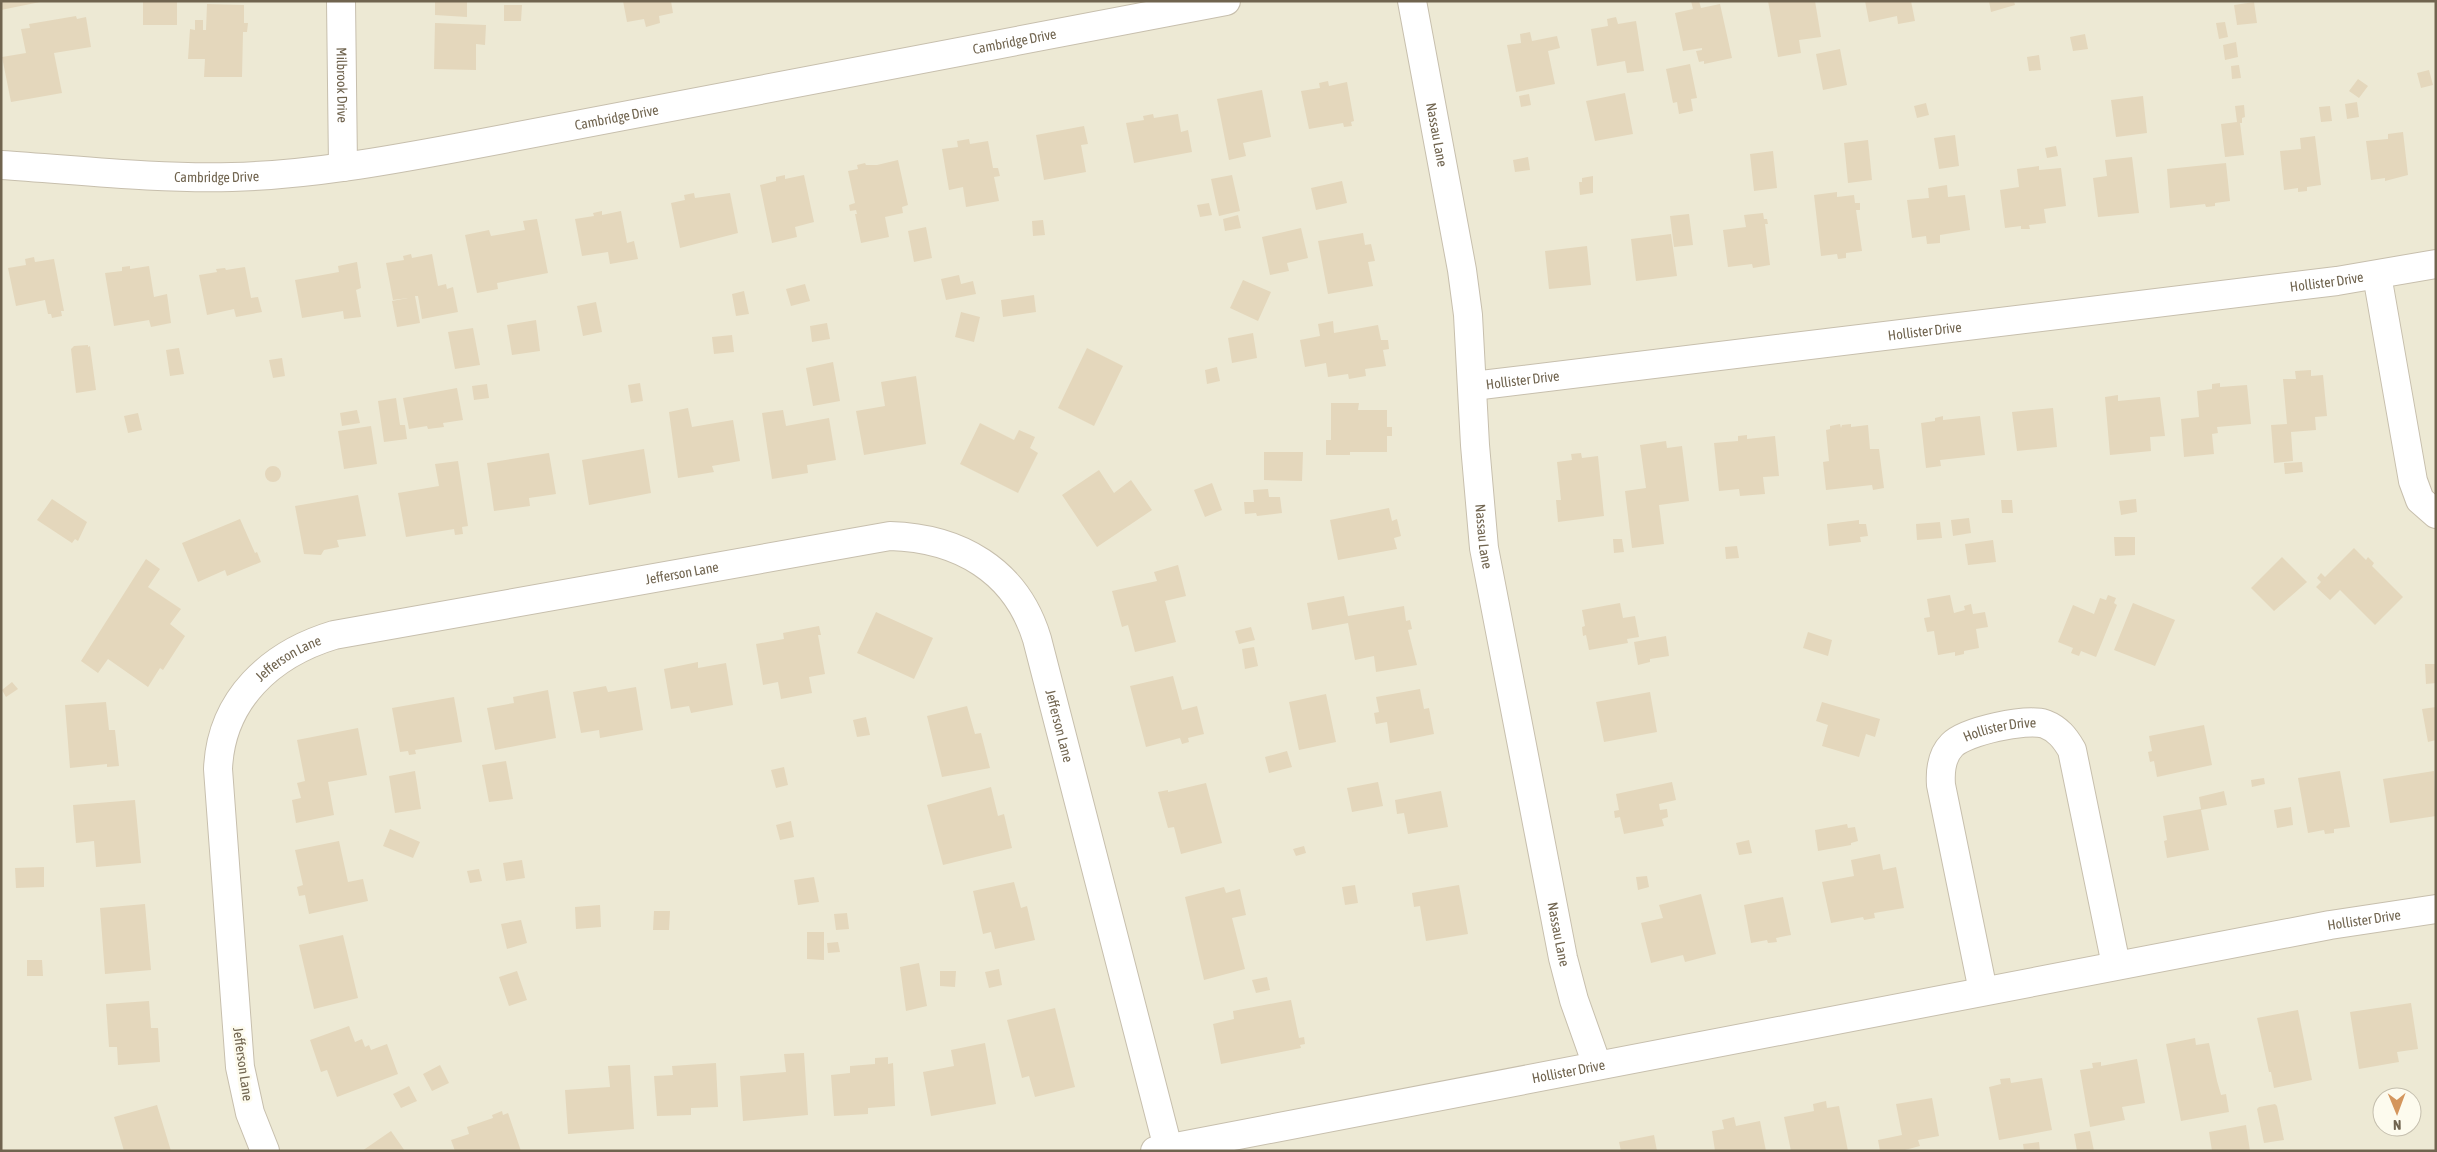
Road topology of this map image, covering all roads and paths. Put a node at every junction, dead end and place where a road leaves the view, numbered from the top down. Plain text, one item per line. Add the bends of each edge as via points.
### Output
1 (341, 1) edge
2 (1226, 1) edge
3 (1412, 1) edge
4 (1, 165) edge
5 (343, 167) junction
6 (2436, 264) edge
7 (2377, 275) junction
8 (1473, 386) junction
9 (2436, 514) edge
10 (2436, 909) edge
11 (2116, 965) junction
12 (1983, 991) junction
13 (1597, 1066) junction
14 (1161, 1150) edge
15 (265, 1151) edge

1 - 5 street, Milbrook Drive
2 - 5 street, Cambridge Drive via 461,148
3 - 8 street, Nassau Lane via 1462,270
4 - 5 street, Cambridge Drive via 189,177 264,175
6 - 7 street, Hollister Drive
7 - 8 street, Hollister Drive
7 - 9 street, Hollister Drive via 2413,481 2420,500
8 - 13 street, Nassau Lane via 1480,506 1489,577 1563,958
10 - 11 street, Hollister Drive via 2330,925
11 - 12 street, Hollister Drive
11 - 12 street, Hollister Drive via 2072,750 2050,726 2024,723 1965,736 1949,749 1941,767 1941,785
12 - 13 street, Hollister Drive
13 - 14 street, Hollister Drive
14 - 15 street, Jefferson Lane via 1037,639 1028,615 1000,578 970,555 932,540 890,536 334,635 292,651 254,681 236,704 227,723 218,769 240,1066 250,1113

